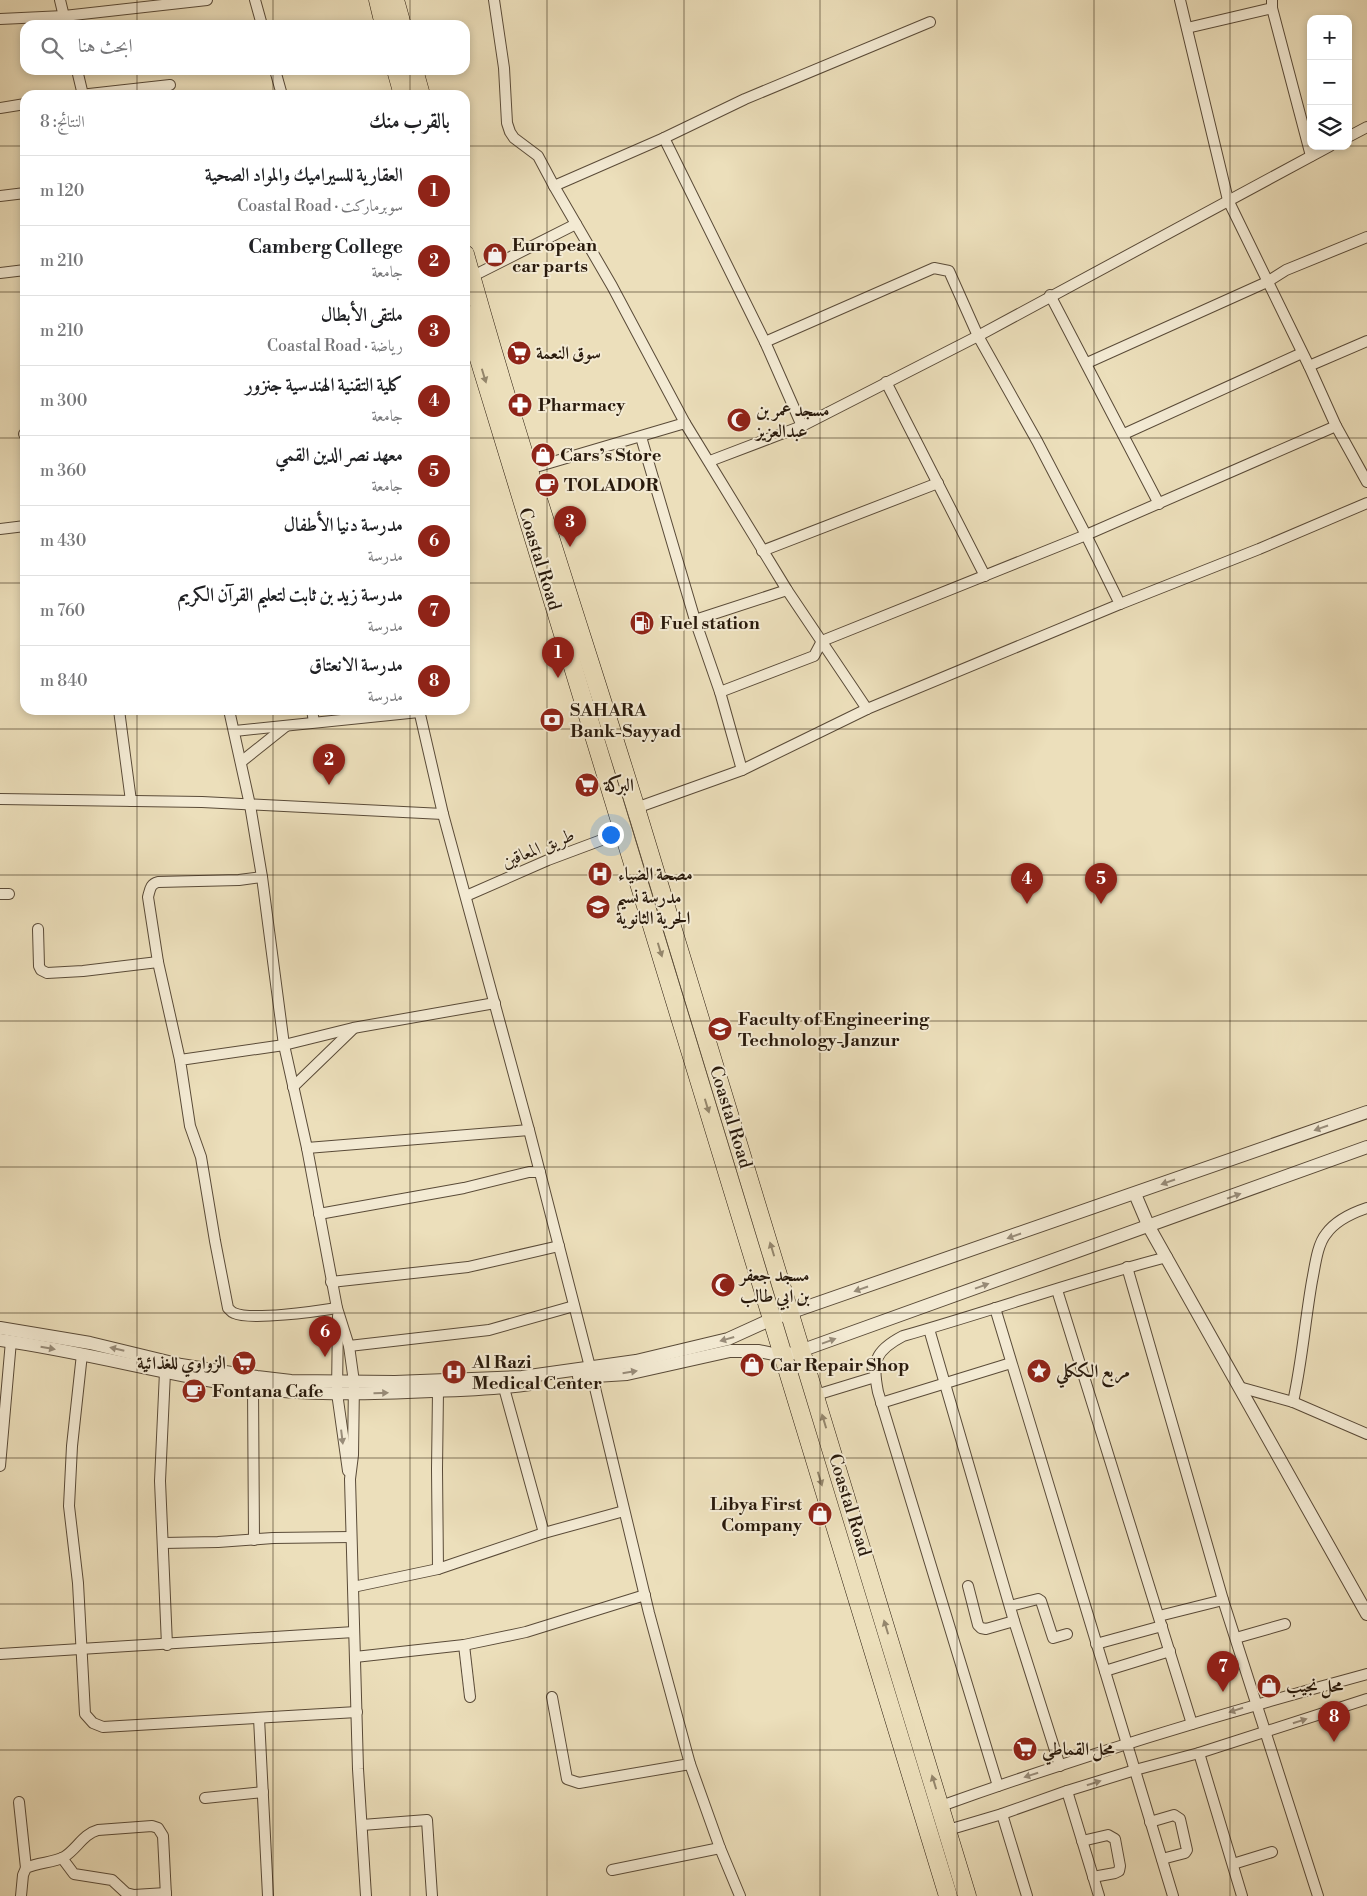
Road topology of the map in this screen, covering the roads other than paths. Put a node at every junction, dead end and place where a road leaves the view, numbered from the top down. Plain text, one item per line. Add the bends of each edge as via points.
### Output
1 (60, 0) edge
2 (207, 0) edge
3 (255, 0) edge
4 (378, 0) edge
5 (395, 0) edge
6 (494, 0) edge
7 (1180, 0) edge
8 (1272, 4) edge
9 (0, 19) edge
10 (32, 20) edge
11 (65, 20) edge
12 (72, 20) edge
13 (261, 20) edge
14 (383, 20) edge
15 (401, 20) edge
16 (930, 22) dead end
17 (1187, 28) junction
18 (78, 75) edge
19 (276, 75) edge
20 (397, 75) edge
21 (415, 75) edge
22 (170, 85) dead end
23 (81, 90) edge
24 (126, 90) edge
25 (281, 90) edge
26 (402, 90) edge
27 (420, 90) edge
28 (20, 105) edge
29 (0, 108) edge
30 (1367, 127) edge
31 (1352, 135) edge
32 (664, 138) junction
33 (1322, 150) edge
34 (1311, 156) junction
35 (554, 186) junction
36 (20, 194) edge
37 (0, 196) edge
38 (1228, 200) junction
39 (576, 224) junction
40 (1367, 237) edge
41 (470, 270) edge
42 (20, 271) edge
43 (0, 273) edge
44 (472, 277) junction
45 (1267, 282) junction
46 (1050, 295) junction
47 (470, 329) edge
48 (978, 336) junction
49 (1367, 341) edge
50 (765, 342) junction
51 (1302, 353) junction
52 (1087, 363) junction
53 (1309, 366) junction
54 (886, 382) junction
55 (686, 423) junction
56 (802, 426) junction
57 (1336, 426) junction
58 (1124, 434) junction
59 (641, 437) junction
60 (710, 461) junction
61 (529, 469) junction
62 (1367, 482) edge
63 (938, 483) junction
64 (1367, 503) edge
65 (1159, 504) junction
66 (20, 527) edge
67 (0, 529) edge
68 (1086, 535) junction
69 (762, 551) junction
70 (986, 576) junction
71 (787, 590) junction
72 (1120, 604) junction
73 (695, 620) junction
74 (822, 641) junction
75 (720, 692) junction
76 (867, 709) junction
77 (119, 715) edge
78 (230, 715) edge
79 (313, 715) edge
80 (381, 715) edge
81 (420, 715) edge
82 (314, 722) junction
83 (287, 725) junction
84 (235, 730) junction
85 (241, 762) junction
86 (742, 770) junction
87 (0, 799) edge
88 (131, 801) junction
89 (250, 804) junction
90 (636, 808) junction
91 (443, 814) junction
92 (623, 832) junction
93 (262, 878) junction
94 (466, 896) junction
95 (38, 929) dead end
96 (158, 962) junction
97 (495, 1003) junction
98 (354, 1028) junction
99 (284, 1045) junction
100 (180, 1060) junction
101 (293, 1087) junction
102 (1367, 1112) edge
103 (529, 1130) junction
104 (1367, 1147) edge
105 (307, 1148) junction
106 (540, 1172) junction
107 (1135, 1194) junction
108 (1367, 1208) edge
109 (319, 1214) junction
110 (1149, 1227) junction
111 (559, 1246) junction
112 (1167, 1257) junction
113 (1127, 1267) junction
114 (331, 1282) junction
115 (1057, 1290) junction
116 (574, 1306) junction
117 (995, 1308) junction
118 (337, 1310) junction
119 (791, 1313) junction
120 (772, 1319) junction
121 (0, 1328) edge
122 (929, 1329) junction
123 (5, 1340) edge
124 (349, 1346) junction
125 (803, 1350) junction
126 (82, 1354) junction
127 (783, 1356) junction
128 (1011, 1363) junction
129 (591, 1371) junction
130 (165, 1372) junction
131 (875, 1377) junction
132 (946, 1384) junction
133 (253, 1387) junction
134 (1240, 1387) junction
135 (337, 1388) junction
136 (354, 1388) junction
137 (504, 1388) junction
138 (438, 1391) junction
139 (816, 1395) junction
140 (1293, 1402) junction
141 (881, 1403) junction
142 (1367, 1434) edge
143 (0, 1466) edge
144 (350, 1479) junction
145 (624, 1511) junction
146 (544, 1533) junction
147 (351, 1537) junction
148 (254, 1540) junction
149 (163, 1543) junction
150 (438, 1569) junction
151 (968, 1586) dead end
152 (353, 1587) junction
153 (645, 1595) junction
154 (1223, 1600) junction
155 (1010, 1606) junction
156 (1367, 1614) edge
157 (1014, 1621) junction
158 (1160, 1621) junction
159 (1285, 1624) dead end
160 (354, 1632) junction
161 (1067, 1634) dead end
162 (1236, 1638) junction
163 (1096, 1644) junction
164 (167, 1645) junction
165 (464, 1645) junction
166 (82, 1650) junction
167 (1170, 1651) junction
168 (0, 1654) edge
169 (355, 1657) junction
170 (1105, 1671) junction
171 (1367, 1674) edge
172 (470, 1697) dead end
173 (552, 1697) dead end
174 (1367, 1699) edge
175 (1257, 1704) junction
176 (356, 1712) junction
177 (259, 1718) junction
178 (1192, 1724) junction
179 (1266, 1732) junction
180 (1127, 1744) junction
181 (1199, 1753) junction
182 (690, 1764) junction
183 (1060, 1766) junction
184 (1135, 1770) junction
185 (998, 1786) junction
186 (1067, 1791) junction
187 (263, 1792) junction
188 (205, 1798) dead end
189 (19, 1802) dead end
190 (941, 1806) junction
191 (1002, 1814) junction
192 (1150, 1822) junction
193 (362, 1825) junction
194 (948, 1830) junction
195 (1082, 1841) junction
196 (720, 1848) junction
197 (1272, 1852) dead end
198 (62, 1858) junction
199 (1162, 1859) junction
200 (1233, 1864) junction
201 (26, 1868) junction
202 (612, 1870) dead end
203 (1093, 1877) junction
204 (166, 1894) edge
205 (21, 1896) edge
206 (268, 1896) edge
207 (366, 1896) edge
208 (432, 1896) edge
209 (740, 1896) edge
210 (948, 1896) edge
211 (967, 1896) edge
212 (1027, 1896) edge
213 (1099, 1896) edge
214 (1173, 1896) edge
215 (1242, 1896) edge
216 (1318, 1896) edge

1 - 11 street
2 - 12 street
3 - 13 street
4 - 14 highway
5 - 15 highway
6 - 35 street via 504,68 507,123 514,138 538,156
7 - 17 street
8 - 17 street
8 - 34 street
9 - 10 street
16 - 32 street via 745,99
17 - 38 street
18 - 23 street
19 - 25 street
20 - 26 highway
21 - 27 highway
22 - 24 street
28 - 29 street
30 - 31 street
32 - 35 street
32 - 50 street
33 - 34 street
34 - 38 street
35 - 39 street
36 - 37 street
38 - 45 street
38 - 46 street
39 - 44 street
39 - 55 street
40 - 45 street via 1286,270
41 - 44 highway, Coastal Road
42 - 43 street
44 - 61 highway, Coastal Road
45 - 51 street
45 - 52 street
46 - 48 street
46 - 52 street
47 -> 92 highway, Coastal Road
48 - 50 street via 949,271 934,268
48 - 54 street
48 - 68 street
49 - 53 street
50 - 56 street
51 - 53 street
51 - 58 street
52 - 58 street
53 - 57 street
54 - 56 street
54 - 63 street
55 - 59 street
55 - 60 street
56 - 60 street
57 - 62 street
57 - 65 street
58 - 65 street
59 - 61 street
59 - 73 street
60 - 69 street
61 - 90 highway, Coastal Road
63 - 69 street
63 - 70 street
64 - 72 street
65 - 68 street
66 - 67 street
68 - 70 street
68 - 72 street
69 - 71 street
70 - 74 street
71 - 73 street
71 - 74 street
72 - 76 street
73 - 75 street
74 - 75 street via 814,656
74 - 76 street
75 - 86 street
76 - 86 street
77 - 88 street
78 - 84 street
79 - 82 street
80 - 82 street
81 - 91 street
82 - 83 street
83 - 84 street
83 - 85 street
84 - 85 street
85 - 89 street
86 - 90 street
87 - 88 street
88 - 89 street
89 - 91 street
89 - 93 street
119 -> 90 highway, Coastal Road
91 - 94 street
92 - 94 street, طريق المعاقين
92 -> 120 highway, Coastal Road
93 - 96 street via 154,883 148,897
93 - 99 street
94 - 97 street
95 - 96 street via 39,966 46,973 84,972
96 - 100 street
97 - 98 street
97 - 103 street
98 - 99 street
98 - 101 street
99 - 100 street
99 - 101 street
100 - 118 street via 190,1126 201,1157 228,1308 236,1314 252,1315
101 - 105 street
102 -> 107 street
103 - 105 street
103 - 106 street
110 -> 104 street
105 - 109 street
106 - 109 street
106 - 111 street
107 - 110 street
107 -> 119 street
108 - 140 street via 1348,1214 1325,1234 1316,1258
109 - 114 street
110 - 112 street
125 -> 110 street
111 - 114 street via 468,1267
111 - 116 street
112 - 113 street
112 - 134 street
113 - 115 street
113 - 154 street
114 - 118 street
115 - 117 street
115 - 158 street
116 - 124 street via 489,1330
116 - 129 street
117 - 122 street
117 - 128 street
118 - 124 street
118 - 135 street
119 - 120 street
119 - 125 highway, Coastal Road
120 - 127 highway, Coastal Road
120 -> 129 street via 728,1339
135 -> 121 street via 181,1365 90,1343
122 - 131 street via 903,1336 881,1351 874,1369
122 - 132 street
123 -> 126 street
123 - 143 street
124 - 136 street
125 - 127 street
125 - 139 highway, Coastal Road
126 - 130 street
126 - 166 street via 69,1488
129 -> 127 street via 627,1374 730,1351
127 -> 210 highway, Coastal Road
128 - 132 street
128 - 163 street
129 - 136 street
129 - 137 street
129 - 145 street
130 - 133 street
130 - 149 street via 160,1481
131 - 139 street
131 - 141 street
132 - 141 street
132 - 155 street
133 - 135 street
133 - 148 street
134 - 140 street
134 - 156 street
135 - 136 street
135 -> 144 street via 344,1456
136 -> 138 street
136 - 144 street
137 - 138 street
137 - 146 street
138 - 150 street
190 -> 139 highway, Coastal Road
140 - 142 street
141 - 185 street
144 - 147 street
145 - 146 street
145 - 153 street
146 - 150 street
147 - 148 street
147 - 152 street
148 - 149 street
149 - 164 street
150 - 152 street
151 - 157 street via 981,1628
152 - 160 street
153 - 165 street via 526,1632
153 - 182 street
154 - 158 street
154 - 162 street
155 - 157 street
155 - 161 street via 1038,1598 1042,1601 1053,1638
157 - 183 street
158 - 163 street
158 - 167 street
159 - 162 street
160 - 164 street
160 - 169 street
162 - 175 street
163 - 170 street
164 - 166 street
165 - 169 street
165 - 172 street
166 - 168 street
166 - 177 street via 85,1714 93,1723 103,1727
167 - 170 street
167 - 178 street
169 - 176 street
170 - 180 street
171 - 175 street
173 - 182 street via 567,1779 572,1782
179 -> 174 street
175 -> 178 street
175 - 179 street
176 - 177 street
176 - 193 street
177 - 187 street
178 - 180 street
179 - 181 street
179 - 216 street
180 - 183 street
180 - 184 street
181 - 184 street
181 - 200 street
182 - 196 street
183 -> 185 street
186 -> 184 street
184 - 192 street
185 - 190 street
186 - 191 street
186 - 195 street
187 - 188 street
187 - 206 street
189 - 201 street
190 - 194 highway, Coastal Road
191 - 194 street
191 - 212 street
192 - 199 street
192 - 199 street via 1174,1815 1180,1819 1187,1850
193 - 207 street
193 - 208 street via 427,1820
194 - 211 highway, Coastal Road
195 - 203 street
195 - 203 street via 1108,1835 1114,1839 1119,1871
196 - 202 street
196 - 209 street
197 - 200 street
198 - 201 street
198 - 204 street via 74,1874 112,1880 126,1893 142,1896
198 - 204 street via 91,1832 158,1828 163,1836
199 - 214 street
200 - 215 street
201 - 205 street
203 - 213 street

